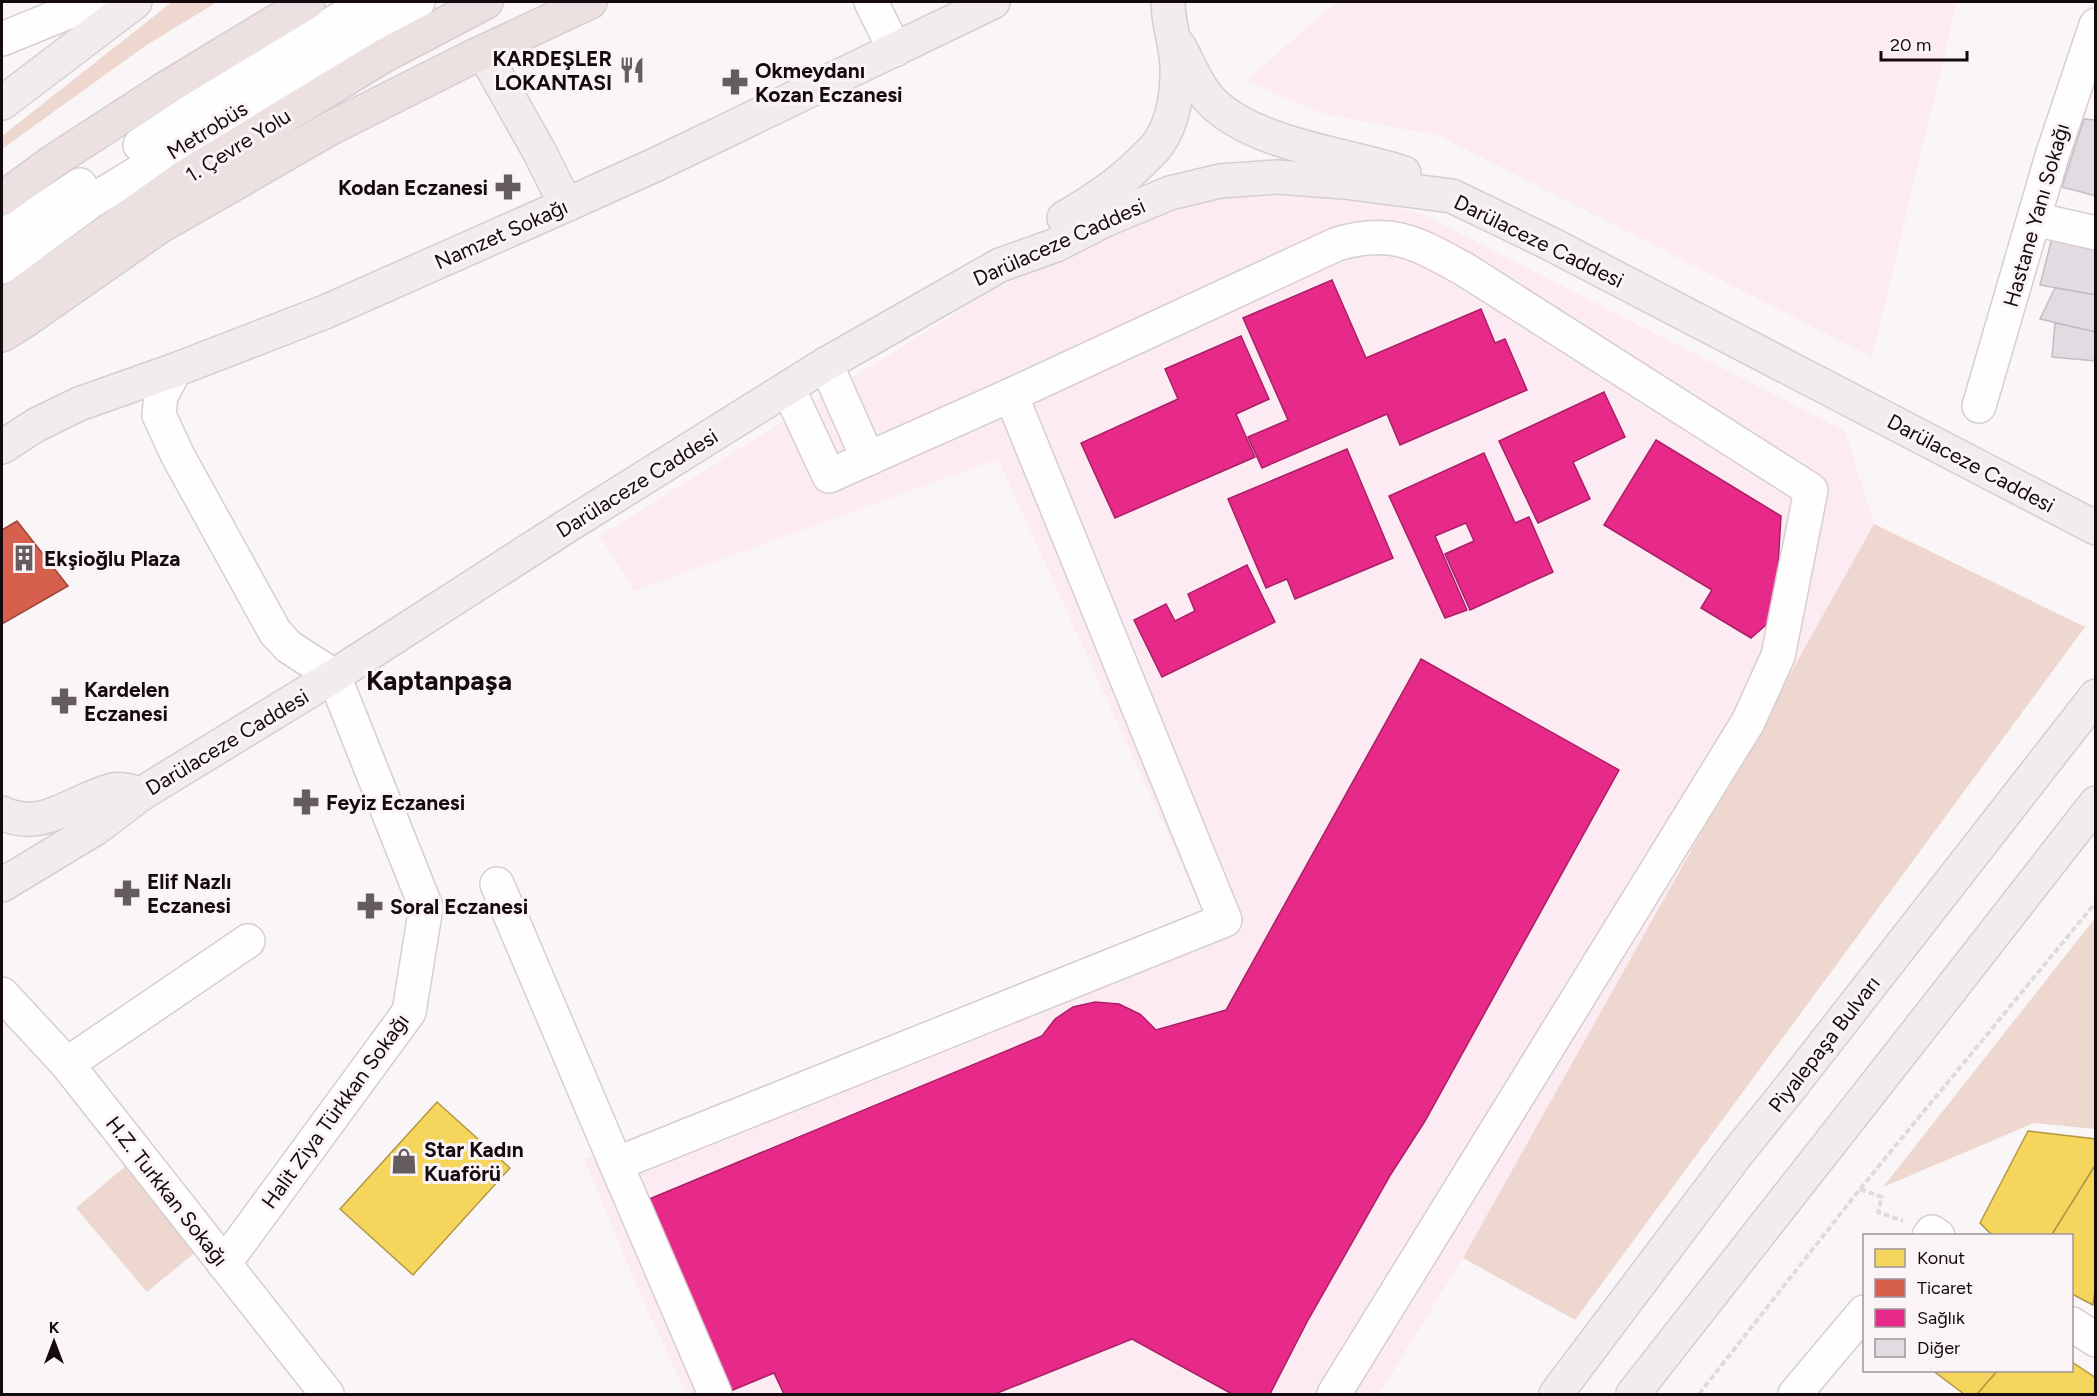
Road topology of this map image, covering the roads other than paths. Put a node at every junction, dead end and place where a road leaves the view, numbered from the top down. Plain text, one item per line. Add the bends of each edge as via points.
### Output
1 (93, 2) edge
2 (135, 2) edge
3 (308, 2) edge
4 (368, 2) edge
5 (418, 2) edge
6 (486, 2) edge
7 (590, 2) edge
8 (871, 2) edge
9 (993, 2) edge
10 (1167, 3) edge
11 (2096, 24) edge
12 (1174, 38) junction
13 (2, 39) edge
14 (895, 50) junction
15 (486, 57) tunnel mouth
16 (2, 103) edge
17 (1452, 196) junction
18 (2, 199) edge
19 (566, 205) junction
20 (2034, 219) junction
21 (2096, 232) edge
22 (2, 237) edge
23 (1000, 265) junction
24 (2, 267) edge
25 (2, 307) edge
26 (2, 335) edge
27 (826, 364) junction
28 (175, 370) junction
29 (788, 388) junction
30 (1011, 395) junction
31 (1979, 406) dead end
32 (2, 447) edge
33 (868, 459) junction
34 (2095, 528) edge
35 (334, 676) junction
36 (2096, 696) edge
37 (141, 794) junction
38 (2096, 803) edge
39 (2, 813) edge
40 (497, 884) dead end
41 (2, 885) edge
42 (248, 941) dead end
43 (2, 994) edge
44 (67, 1064) junction
45 (616, 1164) junction
46 (224, 1264) junction
47 (1863, 1313) edge
48 (2073, 1325) edge
49 (2096, 1340) edge
50 (327, 1395) edge
51 (715, 1395) edge
52 (1334, 1395) edge
53 (1556, 1395) edge
54 (1633, 1395) edge
55 (1795, 1395) edge

1 - 13 street
2 - 16 main road
3 - 18 highway via 64,153
4 - 22 street, Metrobüs via 229,86
5 - 24 street, Metrobüs via 90,202
6 - 25 highway, 1. Çevre Yolu via 385,55 186,176
7 - 26 highway via 331,128 159,227
8 - 14 street
9 - 14 main road, Namzet Sokağı
10 - 12 main road
11 - 20 street, Hastane Yanı Sokağı
12 - 17 main road via 1211,101 1252,130 1412,176
12 - 23 main road via 1176,91 1171,117 1160,142 1100,197 1038,232
14 - 19 main road, Namzet Sokağı
15 - 19 main road
17 - 23 main road, Darülaceze Caddesi via 1278,177 1220,181 1170,193 1056,245
17 - 34 main road, Darülaceze Caddesi via 1550,243
19 - 28 main road, Namzet Sokağı via 325,312
20 - 21 street
20 - 31 street, Hastane Yanı Sokağı
23 - 27 main road, Darülaceze Caddesi
27 - 29 main road, Darülaceze Caddesi
27 - 33 street
28 - 32 main road, Namzet Sokağı via 79,404
28 - 35 street via 161,396 159,415 178,456 275,632 290,647
29 - 33 street via 829,477
29 - 35 main road, Darülaceze Caddesi
30 - 33 street
30 - 45 street via 1225,920
30 - 52 street via 1337,244 1362,237 1391,237 1421,246 1464,269 1811,490 1778,656 1748,723
35 - 37 main road, Darülaceze Caddesi
35 - 46 street, Halit Ziya Türkkan Sokağı via 426,907 409,1012
36 - 53 main road, Piyalepaşa Bulvarı via 1738,1151
37 - 39 main road via 115,789 69,809 28,820 14,820
37 - 41 main road, Darülaceze Caddesi via 96,828
38 - 54 main road
40 - 45 street
42 - 44 street
43 - 44 street, H.Z. Turkkan Sokağı
44 - 46 street, H.Z. Turkkan Sokağı
45 - 51 street
46 - 50 street, H.Z. Turkkan Sokağı
47 - 55 street
48 - 49 street

